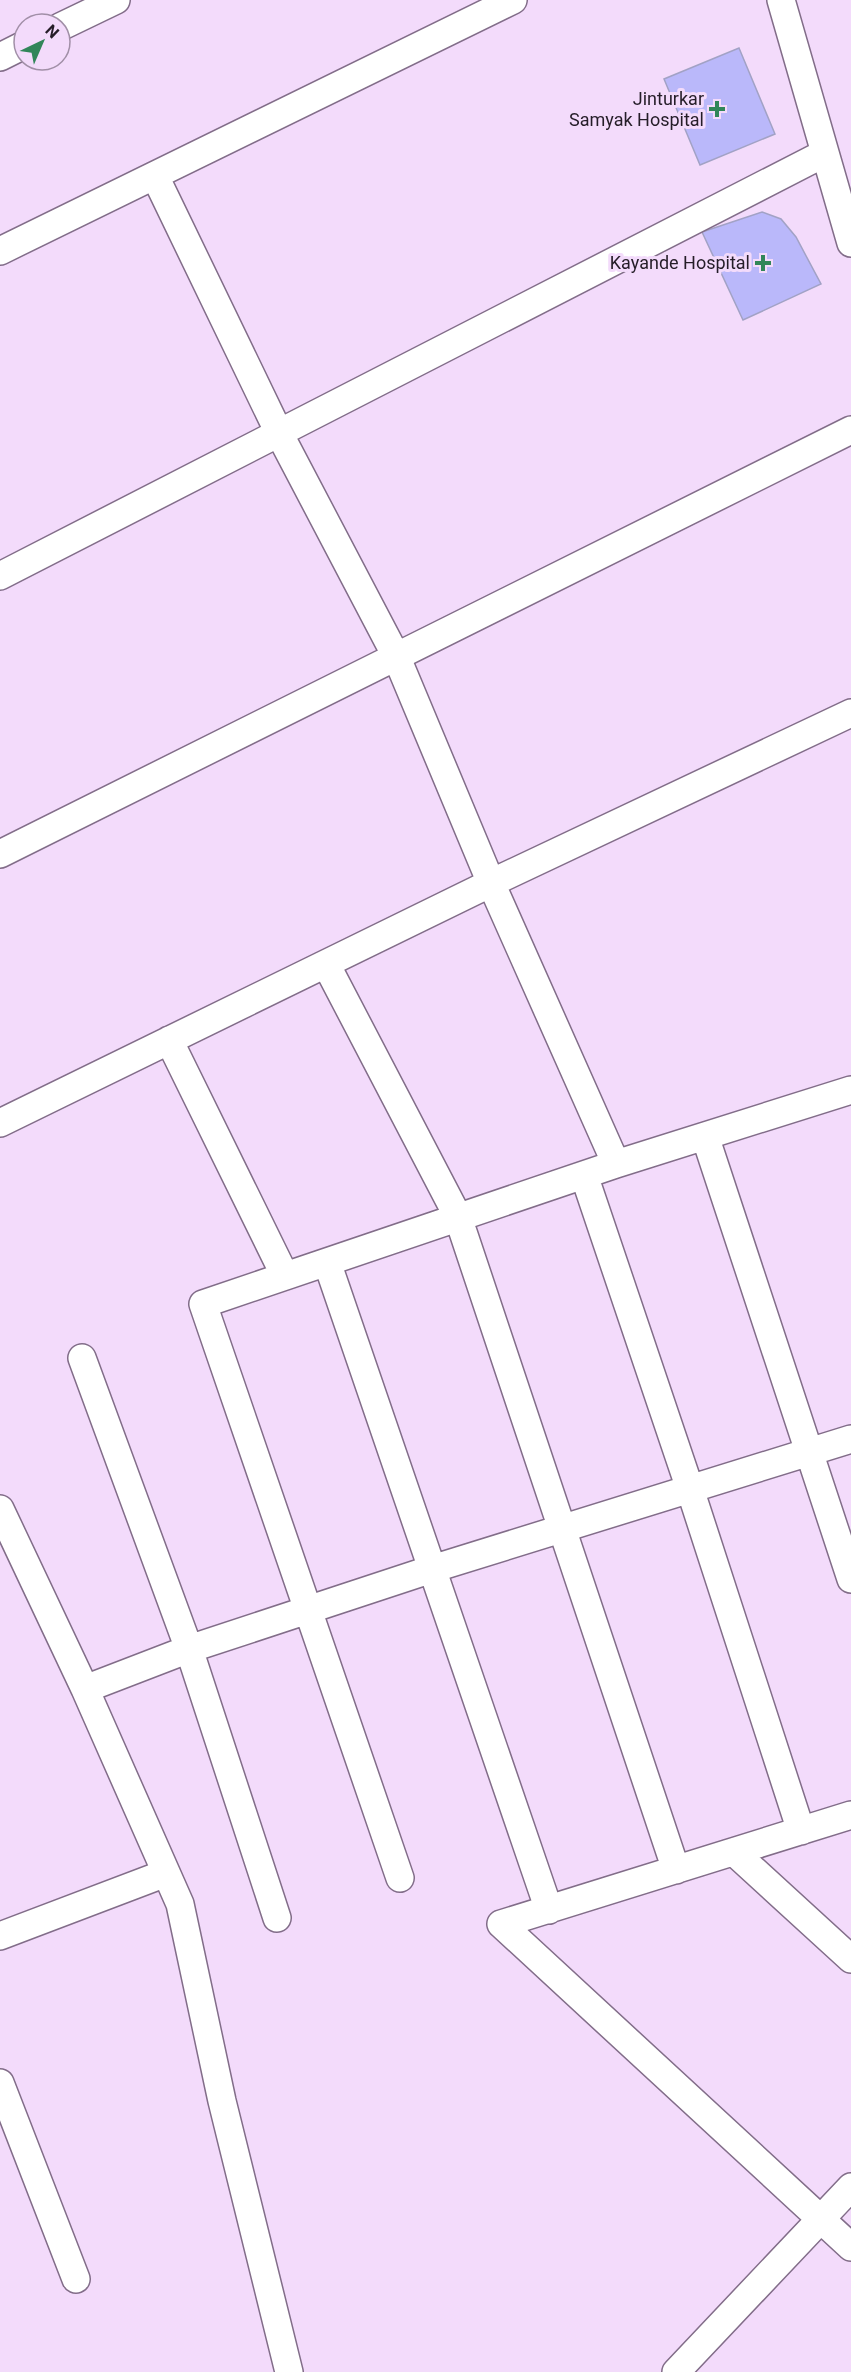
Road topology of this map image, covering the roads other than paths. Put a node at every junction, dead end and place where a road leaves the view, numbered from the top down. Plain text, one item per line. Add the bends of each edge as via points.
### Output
1 (116, 0) edge
2 (513, 0) edge
3 (781, 0) edge
4 (72, 21) edge
5 (825, 153) junction
6 (155, 176) junction
7 (851, 243) edge
8 (0, 251) edge
9 (851, 430) edge
10 (279, 433) junction
11 (0, 576) edge
12 (397, 658) junction
13 (851, 713) edge
14 (0, 854) edge
15 (491, 883) junction
16 (326, 964) junction
17 (169, 1040) junction
18 (851, 1090) edge
19 (0, 1123) edge
20 (705, 1136) junction
21 (616, 1164) junction
22 (584, 1175) junction
23 (458, 1217) junction
24 (327, 1262) junction
25 (285, 1276) junction
26 (82, 1358) dead end
27 (851, 1439) edge
28 (809, 1452) junction
29 (690, 1489) junction
30 (0, 1509) edge
31 (561, 1528) junction
32 (432, 1569) junction
33 (851, 1579) edge
34 (308, 1610) junction
35 (189, 1649) junction
36 (85, 1689) junction
37 (851, 1815) edge
38 (801, 1831) junction
39 (734, 1852) junction
40 (676, 1870) junction
41 (166, 1873) junction
42 (399, 1878) dead end
43 (549, 1910) junction
44 (277, 1918) dead end
45 (0, 1936) edge
46 (851, 1959) edge
47 (0, 2083) edge
48 (851, 2187) edge
49 (820, 2220) junction
50 (851, 2247) edge
51 (76, 2279) dead end
52 (289, 2372) edge
53 (676, 2372) edge

1 - 4 street
2 - 6 street
3 - 5 street
5 - 7 street
5 - 10 street
6 - 8 street
6 - 10 street
9 - 12 street
10 - 11 street
10 - 12 street
12 - 14 street
12 - 15 street
13 - 15 street
15 - 16 street
15 - 21 street
16 - 17 street
16 - 23 street
17 - 19 street
17 - 25 street
18 - 20 street
20 - 21 street
20 - 28 street
21 - 22 street
22 - 23 street
22 - 29 street
23 - 24 street
23 - 31 street
24 - 25 street
24 - 32 street
25 - 34 street via 203,1304
26 - 35 street
27 - 28 street
28 - 29 street
28 - 33 street
29 - 31 street
29 - 38 street
30 - 36 street
31 - 32 street
31 - 40 street
32 - 34 street
32 - 43 street
34 - 35 street
34 - 42 street
35 - 36 street
35 - 44 street
36 - 41 street
37 - 38 street
38 - 39 street
39 - 40 street
39 - 46 street
40 - 43 street
41 - 45 street
41 - 52 street via 180,1904 222,2102
43 - 49 street via 501,1924
47 - 51 street
48 - 49 street
49 - 50 street
49 - 53 street

